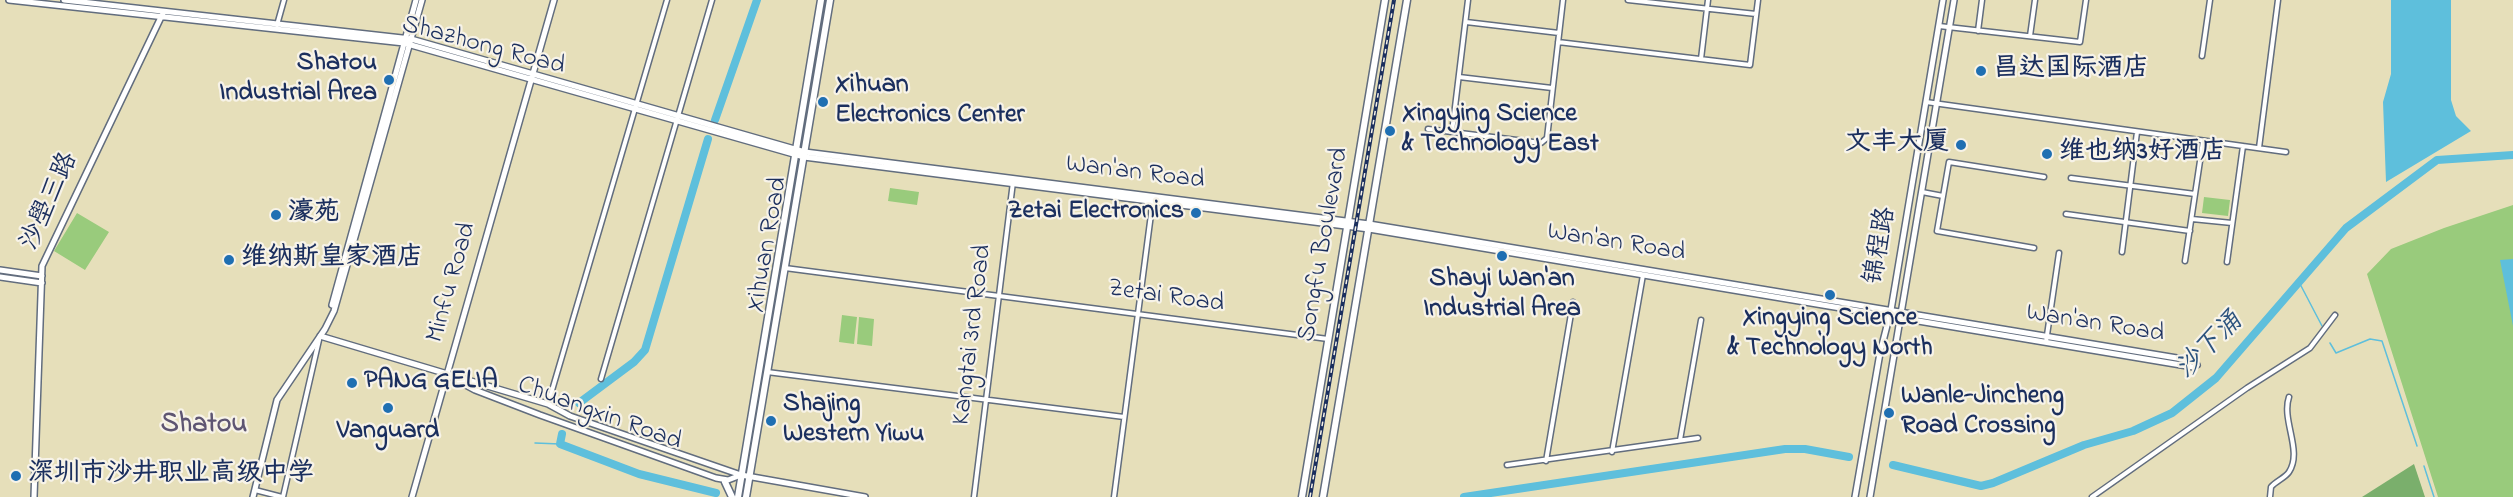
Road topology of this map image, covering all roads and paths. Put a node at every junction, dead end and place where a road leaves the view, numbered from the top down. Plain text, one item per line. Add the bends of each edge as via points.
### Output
1 (9, 0) edge
2 (64, 0) edge
3 (284, 0) edge
4 (416, 0) edge
5 (422, 0) edge
6 (554, 0) edge
7 (667, 0) edge
8 (712, 0) edge
9 (821, 0) edge
10 (830, 0) edge
11 (1386, 0) edge
12 (1407, 0) edge
13 (1468, 0) edge
14 (1563, 0) edge
15 (1628, 0) edge
16 (1708, 0) edge
17 (1758, 0) edge
18 (1943, 0) edge
19 (1954, 0) edge
20 (1982, 0) edge
21 (2035, 0) edge
22 (2086, 0) edge
23 (2210, 0) edge
24 (2278, 0) edge
25 (1707, 9) junction
26 (163, 13) junction
27 (1756, 14) junction
28 (1466, 22) junction
29 (277, 26) junction
30 (1939, 26) junction
31 (1950, 27) junction
32 (1978, 31) junction
33 (1559, 33) junction
34 (2030, 36) junction
35 (407, 41) junction
36 (1558, 42) junction
37 (2202, 56) dead end
38 (1701, 59) junction
39 (531, 77) junction
40 (1459, 77) junction
41 (1552, 88) junction
42 (1926, 102) junction
43 (1936, 104) junction
44 (635, 107) junction
45 (677, 119) junction
46 (1428, 129) dead end
47 (1452, 132) junction
48 (2138, 132) junction
49 (2203, 141) junction
50 (2242, 146) junction
51 (2259, 148) junction
52 (796, 152) junction
53 (2286, 152) dead end
54 (804, 154) junction
55 (2044, 177) dead end
56 (2071, 178) dead end
57 (1013, 181) junction
58 (2130, 185) junction
59 (1922, 192) junction
60 (2195, 194) junction
61 (1943, 196) junction
62 (1153, 198) junction
63 (2066, 214) dead end
64 (2192, 219) junction
65 (2126, 222) junction
66 (2232, 223) junction
67 (1348, 224) junction
68 (1369, 227) junction
69 (2190, 231) junction
70 (2034, 248) dead end
71 (2122, 252) dead end
72 (2059, 253) dead end
73 (2186, 261) dead end
74 (2227, 262) dead end
75 (784, 268) junction
76 (0, 270) edge
77 (1643, 272) junction
78 (42, 276) junction
79 (0, 277) edge
80 (42, 283) junction
81 (999, 295) junction
82 (1573, 302) dead end
83 (1140, 313) junction
84 (1890, 313) junction
85 (1901, 315) junction
86 (2335, 315) dead end
87 (1701, 320) dead end
88 (320, 336) junction
89 (1329, 339) junction
90 (2046, 340) junction
91 (767, 372) junction
92 (448, 373) junction
93 (601, 379) dead end
94 (2289, 397) dead end
95 (986, 400) junction
96 (548, 404) junction
97 (1124, 417) junction
98 (1698, 438) dead end
99 (1680, 441) junction
100 (1612, 452) junction
101 (1546, 461) junction
102 (1507, 465) dead end
103 (741, 475) junction
104 (750, 477) junction
105 (725, 482) dead end
106 (255, 490) junction
107 (34, 497) edge
108 (251, 497) edge
109 (282, 497) edge
110 (412, 497) edge
111 (732, 497) edge
112 (738, 497) edge
113 (746, 497) edge
114 (866, 497) edge
115 (974, 497) edge
116 (1114, 497) edge
117 (1302, 497) edge
118 (1323, 497) edge
119 (1855, 497) edge
120 (1870, 497) edge
121 (2092, 497) edge
122 (2270, 497) edge

1 - 26 street, Shazhong Road
2 - 26 street, Shazhong Road
3 - 29 street
4 - 35 street
5 - 35 street
6 - 39 street, Minfu Road
7 - 44 street
8 - 45 street
9 - 52 main road, Xihuan Road
10 - 54 main road, Xihuan Road
11 - 67 main road, Songfu Boulevard
12 - 68 main road, Songfu Boulevard
13 - 28 street
14 - 33 street
15 - 25 street
16 - 25 street
17 - 27 street
18 - 30 street, 锦程路
19 - 31 street, 锦程路
20 - 32 street
21 - 34 street
22 - 34 street via 2080,42
23 - 37 street
24 - 51 street
25 - 27 street
25 - 38 street
26 - 29 street, Shazhong Road
26 - 78 street, 沙壆三路 via 44,258
27 - 38 street via 1750,65
28 - 33 street
28 - 40 street
29 - 35 street, Shazhong Road
30 - 31 street
30 - 42 street, 锦程路
31 - 32 street
31 - 43 street, 锦程路
32 - 34 street
33 - 36 street
35 - 39 street, Shazhong Road
35 - 88 street via 334,310
35 - 108 street via 330,309 274,399
36 - 38 street
36 - 41 street
39 - 44 street, Shazhong Road
39 - 92 street, Minfu Road
40 - 41 street
40 - 47 street
41 - 47 street via 1547,138 1541,143
42 - 43 street
42 - 84 street, 锦程路
43 - 48 street
43 - 59 street, 锦程路
44 - 45 street, Shazhong Road
44 - 96 street
45 - 52 street, Shazhong Road
45 - 93 street
46 - 47 street
48 - 49 street
48 - 58 street
49 - 50 street
49 - 60 street
50 - 51 street
50 - 66 street
51 - 53 street
52 - 54 street, Wan'an Road
52 - 103 main road, Xihuan Road
54 - 57 street, Wan'an Road
54 - 75 main road, Xihuan Road
55 - 61 street via 1949,162
56 - 58 street
57 - 62 street, Wan'an Road
57 - 81 street, Kangtai 3rd Road
58 - 60 street
58 - 65 street
59 - 61 street
59 - 85 street, 锦程路
60 - 64 street
61 - 70 street via 1937,231
62 - 67 street, Wan'an Road
62 - 83 street
63 - 65 street
64 - 66 street
64 - 69 street
65 - 69 street
65 - 71 street
66 - 74 street
67 - 68 street, Wan'an Road
67 - 89 main road, Songfu Boulevard
68 - 77 street, Wan'an Road
68 - 118 main road, Songfu Boulevard
69 - 73 street
72 - 90 street
75 - 81 street, Zetai Road
75 - 91 main road, Xihuan Road
76 - 78 street
77 - 84 street, Wan'an Road
77 - 100 street
78 - 80 street, 沙壆三路
79 - 80 street
80 - 107 street, 沙壆三路
81 - 83 street, Zetai Road
81 - 95 street, Kangtai 3rd Road
82 - 101 street
83 - 89 street, Zetai Road
83 - 97 street
84 - 85 street, Wan'an Road
84 - 119 street, 锦程路
85 - 90 street, Wan'an Road
85 - 120 street, 锦程路
86 - 121 street via 2316,341 2294,359
87 - 99 street
88 - 92 street, Chuangxin Road
88 - 106 street via 278,400
88 - 109 street
89 - 117 main road, Songfu Boulevard
90 - 90 street, Wan'an Road via 2193,367 2197,365 2195,361
91 - 95 street
91 - 104 main road, Xihuan Road
92 - 96 street, Chuangxin Road
92 - 103 street, Chuangxin Road via 475,390 716,478 728,480
92 - 110 street, Minfu Road
94 - 122 street via 2285,408 2292,465 2286,476 2271,487
95 - 97 street
95 - 115 street, Kangtai 3rd Road
96 - 103 street, Chuangxin Road via 570,416
97 - 116 street
98 - 99 street
99 - 100 street
100 - 101 street
101 - 102 street
103 - 104 street, Chuangxin Road
103 - 112 main road, Xihuan Road
104 - 113 main road, Xihuan Road
104 - 114 street, Chuangxin Road
105 - 111 main road
106 - 108 street
106 - 109 street

